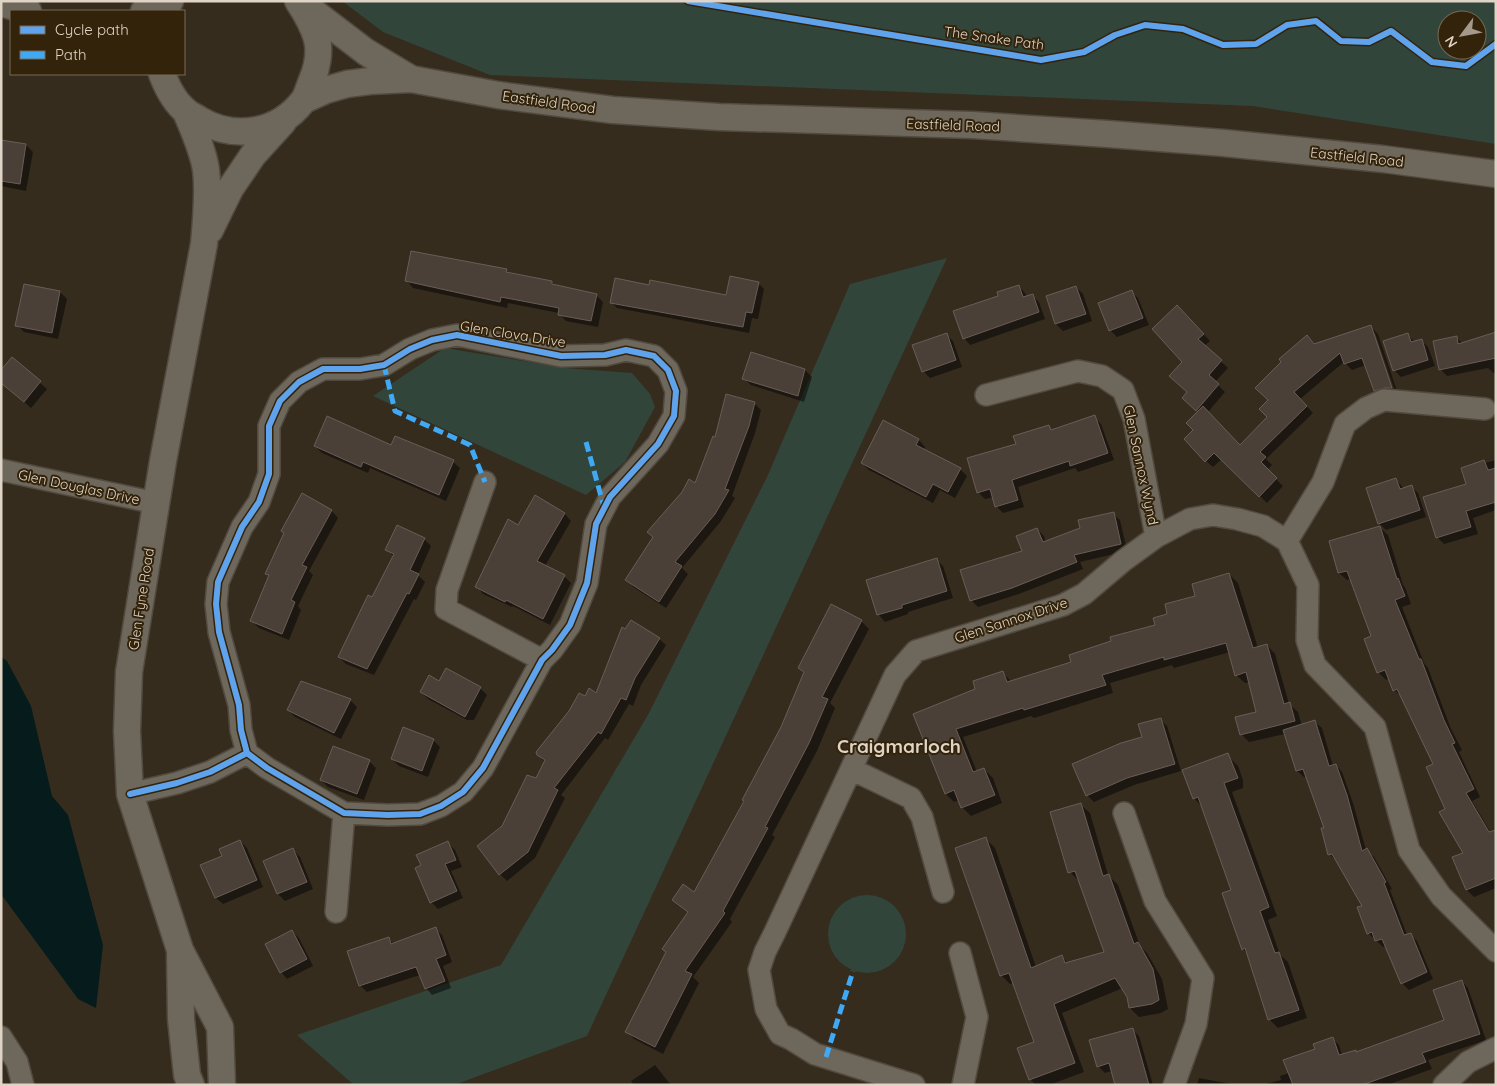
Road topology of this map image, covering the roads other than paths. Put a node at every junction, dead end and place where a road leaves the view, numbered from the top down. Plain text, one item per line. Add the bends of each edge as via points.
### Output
1 (170, 1) edge
2 (299, 1) edge
3 (1, 3) edge
4 (25, 10) edge
5 (147, 10) edge
6 (144, 75) edge
7 (162, 75) edge
8 (411, 79) junction
9 (182, 106) junction
10 (297, 107) junction
11 (1496, 174) edge
12 (204, 244) junction
13 (986, 395) dead end
14 (1484, 409) dead end
15 (1, 470) edge
16 (485, 482) dead end
17 (156, 502) junction
18 (1156, 537) junction
19 (1287, 541) junction
20 (542, 660) junction
21 (247, 753) junction
22 (851, 769) junction
23 (130, 794) junction
24 (344, 813) junction
25 (1124, 813) dead end
26 (943, 892) dead end
27 (336, 912) dead end
28 (1487, 929) edge
29 (180, 950) junction
30 (1496, 951) edge
31 (960, 953) dead end
32 (1, 1037) edge
33 (1496, 1048) edge
34 (23, 1085) edge
35 (191, 1085) edge
36 (222, 1085) edge
37 (914, 1085) edge
38 (962, 1085) edge
39 (1174, 1085) edge
40 (1444, 1085) edge

1 - 5 street
2 - 8 street, Eastfield Road via 366,52
2 - 10 street via 317,40 318,56 314,75
3 - 4 street
6 - 9 street
7 - 9 street, Glen Fyne Road via 168,89
8 - 10 street, Eastfield Road via 348,84 326,90
8 - 11 street, Eastfield Road via 498,95 613,110 1108,134 1374,158
9 - 10 street, Eastfield Road via 207,124 226,131 245,132 273,124
9 - 12 street, Glen Fyne Road via 203,153 207,208
10 - 12 street, Glen Fyne Road via 253,155 230,189
12 - 17 street, Glen Fyne Road
13 - 18 street, Glen Sannox Wynd via 1078,372 1102,376 1123,390 1134,420
14 - 19 street via 1384,400 1366,408 1346,424 1323,482
15 - 17 street, Glen Douglas Drive
16 - 20 street via 446,590 446,609
17 - 23 street, Glen Fyne Road via 129,672
18 - 19 street, Glen Sannox Drive via 1190,519 1213,514 1263,526
18 - 22 street, Glen Sannox Drive via 1084,594 1063,605 916,651 895,675
19 - 28 street via 1308,585 1307,640 1315,665 1375,727 1409,850 1441,896
20 - 21 street, Glen Clova Drive via 570,624 587,583 596,524 610,497 658,444 674,416 676,390 668,370 654,356 626,350 605,355 561,356 457,336 432,340 384,365 323,369 299,382 280,401 269,426 269,474 218,582 219,632 239,705 240,730
20 - 24 street, Glen Clova Drive via 483,768 464,792 442,806 420,814
21 - 23 street via 210,772
21 - 24 street, Glen Clova Drive
22 - 26 street via 911,798 922,817
22 - 37 street, Glen Sannox Drive via 764,952 759,970 761,989 766,1010 780,1034 815,1054
23 - 29 street, Glen Fyne Road
24 - 27 street
25 - 39 street via 1155,901 1203,978 1196,1024
28 - 30 street
29 - 35 street, Glen Fyne Road via 181,1019
29 - 36 street, Glen Fyne Road via 220,1027
31 - 38 street via 977,1017
32 - 34 street via 17,1062
33 - 40 street via 1468,1062

